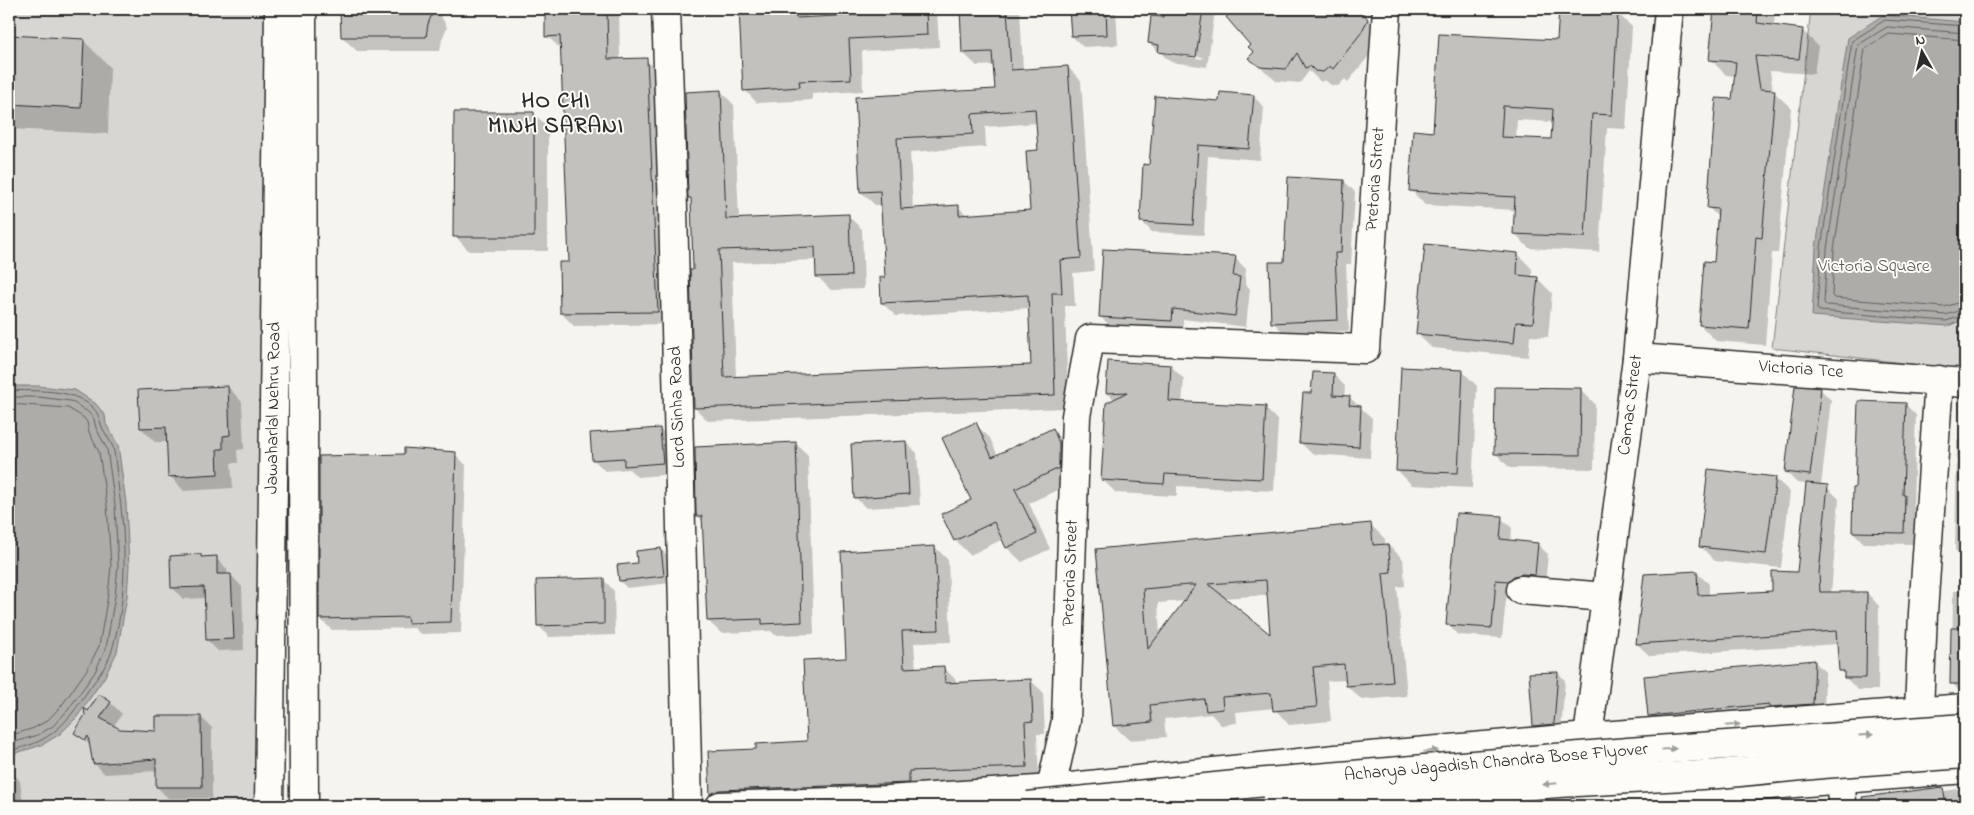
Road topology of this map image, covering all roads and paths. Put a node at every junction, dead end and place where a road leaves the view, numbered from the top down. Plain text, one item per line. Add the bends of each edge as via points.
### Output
1 (279, 9) edge
2 (302, 9) edge
3 (666, 9) edge
4 (1387, 9) edge
5 (1669, 9) edge
6 (1090, 339) joint
7 (1637, 358) junction
8 (1939, 380) junction
9 (1965, 384) edge
10 (1521, 590) dead end
11 (1606, 597) junction
12 (1965, 708) edge
13 (1918, 710) junction
14 (1838, 717) junction
15 (1965, 728) edge
16 (1588, 737) junction
17 (1965, 754) edge
18 (1965, 769) edge
19 (1841, 780) junction
20 (1049, 798) edge
21 (1588, 799) junction
22 (269, 806) edge
23 (304, 806) edge
24 (688, 806) edge
25 (720, 806) edge
26 (1028, 806) edge
27 (1274, 806) edge
28 (1517, 806) edge
29 (1842, 806) edge

1 - 22 main road, Jawaharlal Nehru Road
2 - 23 main road, Jawaharlal Nehru Road
3 - 24 main road, Lord Sinha Road
4 - 6 main road, Pretoria Strret via 1365,349
5 - 7 main road, Camac Street
6 - 20 main road, Pretoria Street via 1076,416 1066,721
7 - 8 main road, Victoria Tce
7 - 11 main road, Camac Street
8 - 9 main road, Victoria Tce
8 - 13 main road
10 - 11 main road
11 - 16 main road, Camac Street
12 - 13 main road
13 - 14 main road
16 -> 14 main road
14 - 19 main road
26 -> 15 main road, Acharya Jagadish Chandra Bose Flyover, bridge via 1255,783
20 -> 16 main road via 1256,766
16 - 21 main road, Camac Street
17 -> 27 main road, Acharya Jagadish Chandra Bose Flyover, bridge
18 - 19 main road
19 - 21 main road
19 - 29 main road
20 - 25 main road
21 - 28 main road

